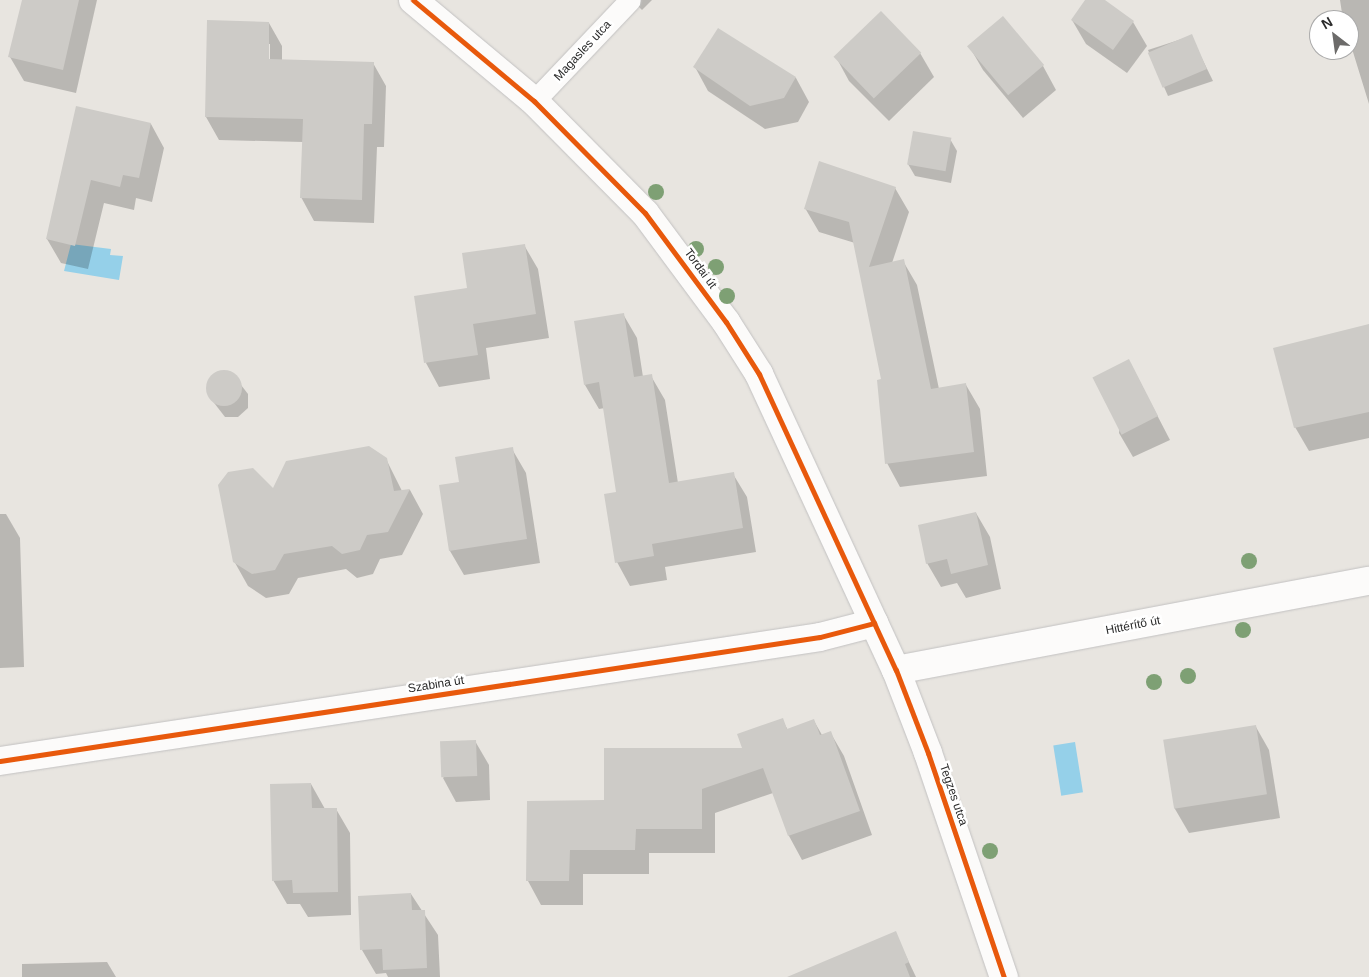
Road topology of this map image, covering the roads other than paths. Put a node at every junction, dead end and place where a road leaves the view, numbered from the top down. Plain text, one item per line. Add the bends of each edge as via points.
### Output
1 (413, 0) edge
2 (630, 0) edge
3 (534, 101) junction
4 (1369, 581) edge
5 (874, 622) junction
6 (896, 670) junction
7 (0, 761) edge
8 (1004, 977) edge

1 - 3 street, Tordai út
2 - 3 lane, Magasles utca
3 - 5 street, Tordai út via 645,214 726,322 759,374
4 - 6 street, Hittérítő út
5 - 6 street, Tegzes utca
5 - 7 street, Szabina út via 820,637
6 - 8 street, Tegzes utca via 928,753

